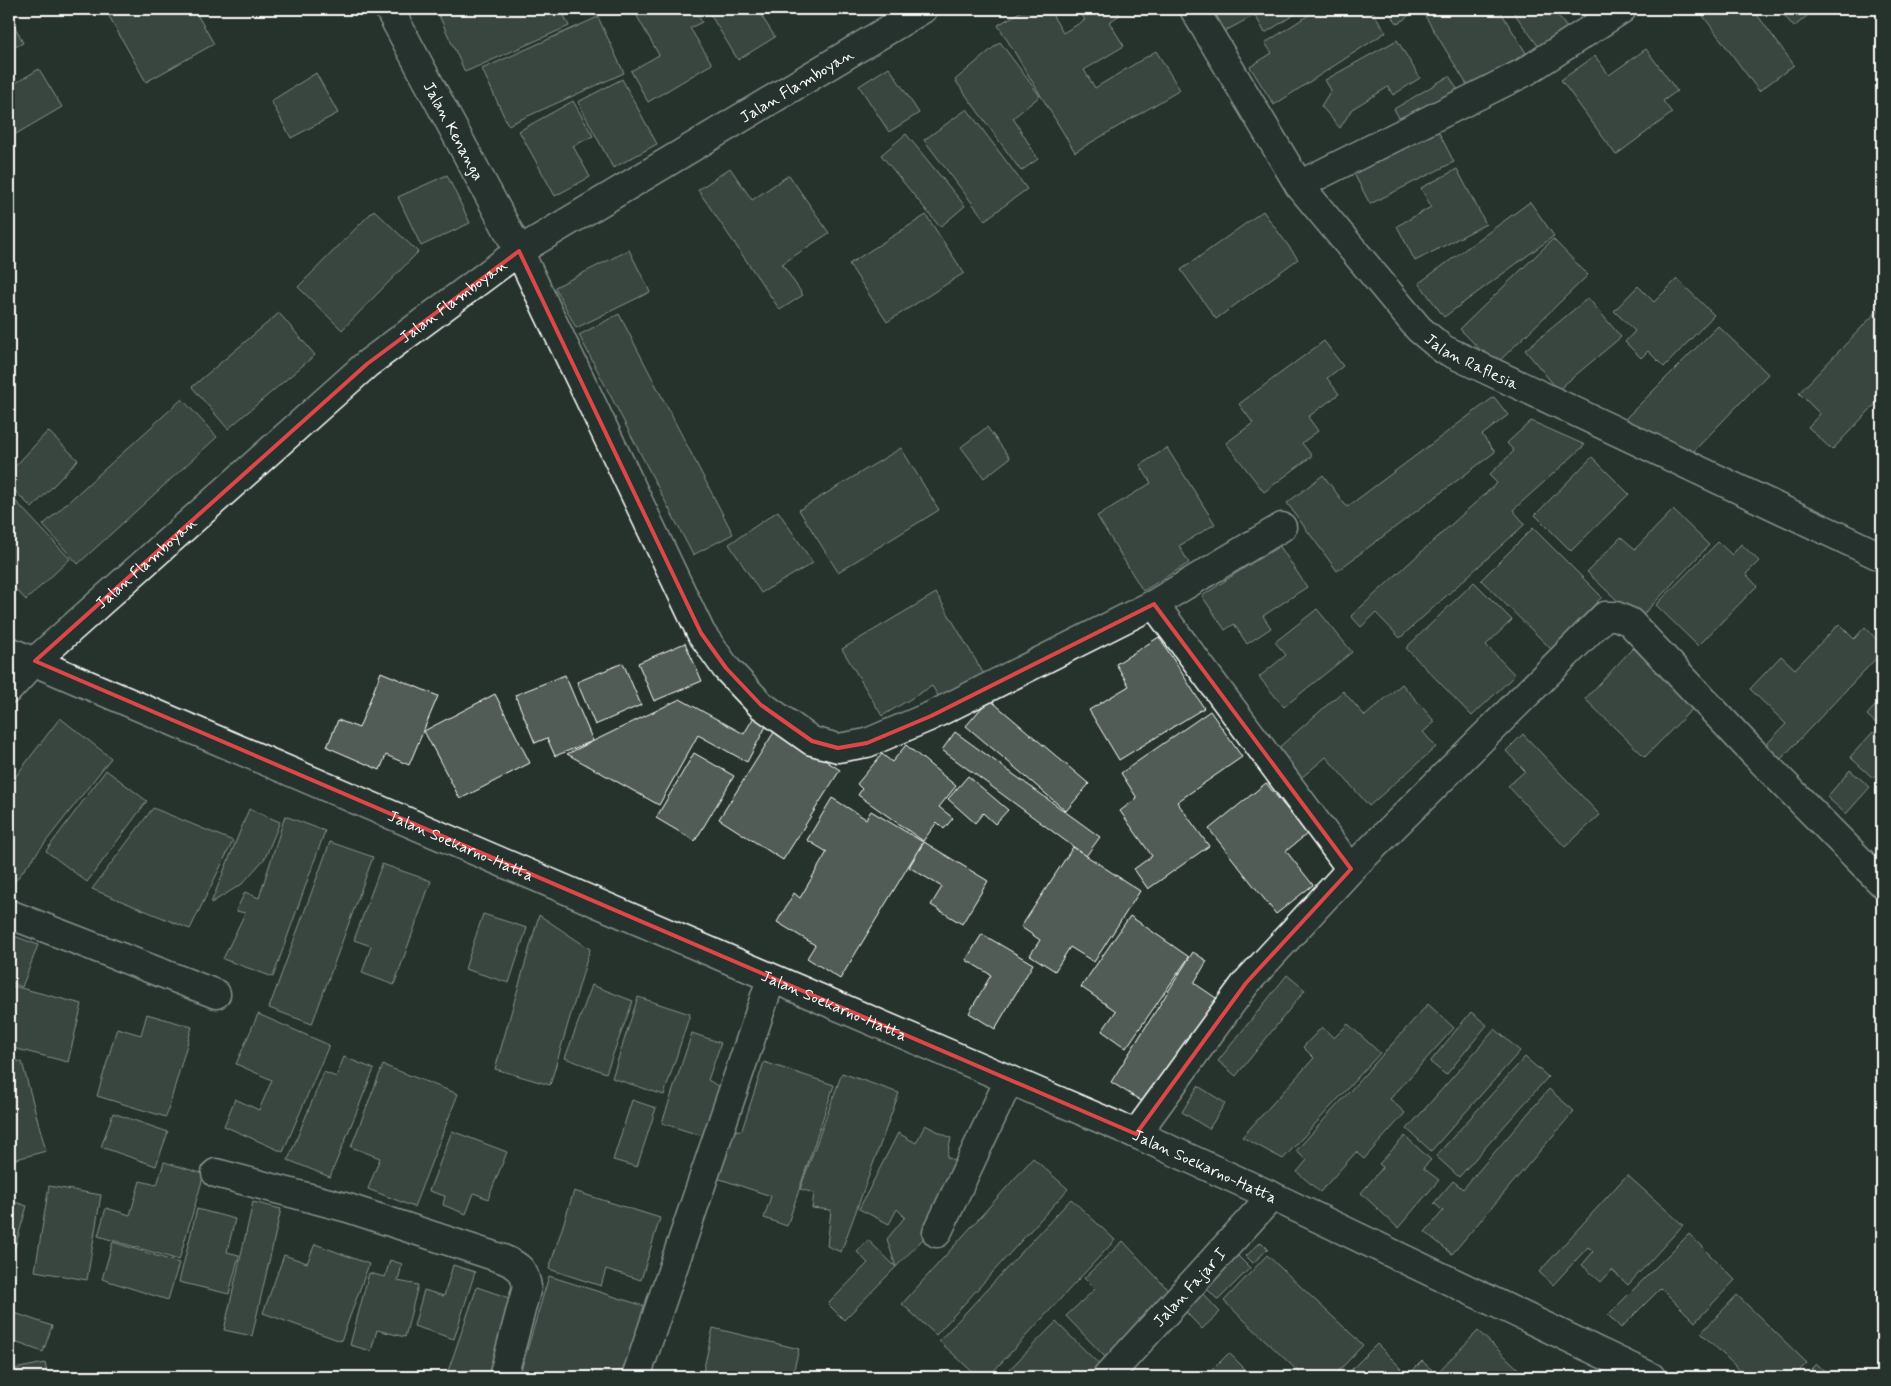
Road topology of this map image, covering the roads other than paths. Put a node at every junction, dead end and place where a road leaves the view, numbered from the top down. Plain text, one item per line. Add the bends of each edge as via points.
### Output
1 (389, 9) edge
2 (923, 9) edge
3 (1194, 9) edge
4 (1622, 9) edge
5 (1299, 185) junction
6 (519, 251) junction
7 (1282, 527) dead end
8 (1882, 558) edge
9 (1154, 604) junction
10 (9, 651) edge
11 (35, 661) junction
12 (9, 689) edge
13 (1351, 869) junction
14 (1882, 883) edge
15 (9, 914) edge
16 (771, 979) junction
17 (216, 994) dead end
18 (1008, 1080) junction
19 (1136, 1134) junction
20 (216, 1172) dead end
21 (1272, 1196) junction
22 (937, 1233) dead end
23 (503, 1377) edge
24 (636, 1377) edge
25 (1108, 1377) edge
26 (1651, 1377) edge

1 - 6 street, Jalan Kenanga
2 - 6 street, Jalan Flamboyan
3 - 5 street, Jalan Raflesia
4 - 5 street via 1526,72
5 - 8 street, Jalan Raflesia via 1419,329 1443,349
6 - 9 street, Jalan Kenanga via 701,633 726,668 761,705 812,742 838,748 867,743 931,716
6 - 11 street, Jalan Flamboyan via 367,364
7 - 9 street, Jalan Kenanga
9 - 13 street
10 - 11 street, Jalan Soekarno-Hatta
11 - 12 street, Jalan Flamboyan
11 - 16 street, Jalan Soekarno-Hatta
13 - 14 street via 1605,616 1616,616 1630,622
13 - 19 street via 1246,983
15 - 17 street
16 - 18 street, Jalan Soekarno-Hatta
16 - 24 street
18 - 19 street, Jalan Soekarno-Hatta
18 - 22 street
19 - 21 street, Jalan Soekarno-Hatta
20 - 23 street via 348,1208 516,1265 525,1274 527,1287
21 - 25 street, Jalan Fajar I
21 - 26 street, Jalan Soekarno-Hatta

